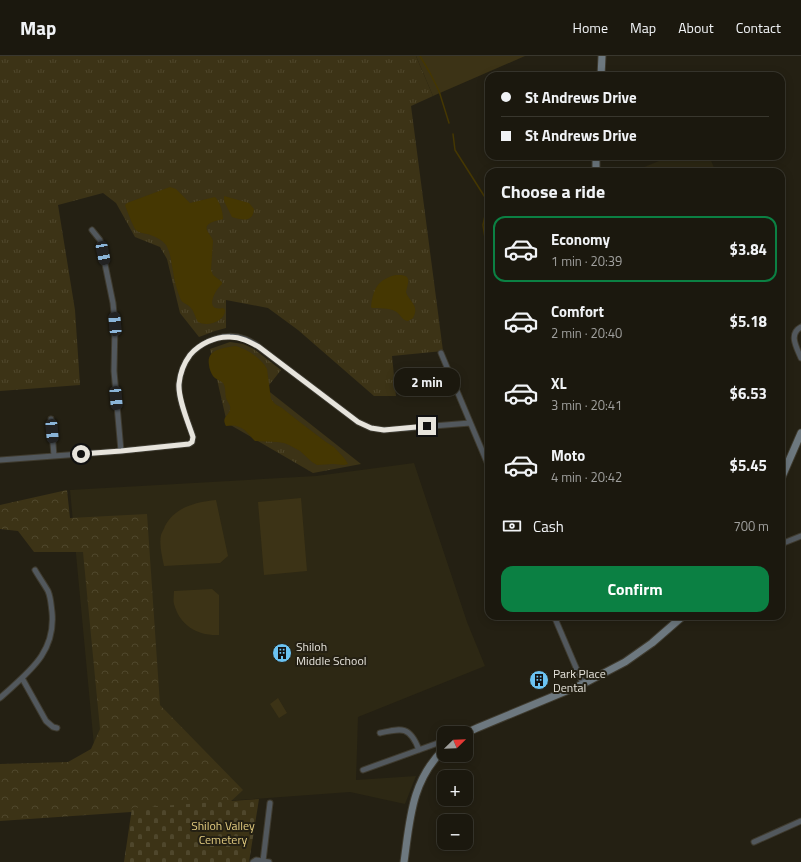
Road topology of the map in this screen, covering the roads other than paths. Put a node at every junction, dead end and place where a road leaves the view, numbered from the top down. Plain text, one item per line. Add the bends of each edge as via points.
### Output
1 (602, 56) edge
2 (601, 72) edge
3 (92, 230) dead end
4 (801, 327) edge
5 (441, 353) dead end
6 (801, 358) edge
7 (51, 419) dead end
8 (470, 423) junction
9 (801, 433) edge
10 (121, 451) junction
11 (54, 456) junction
12 (485, 458) edge
13 (0, 460) edge
14 (785, 469) edge
15 (801, 536) edge
16 (785, 542) edge
17 (35, 570) dead end
18 (556, 620) edge
19 (678, 620) edge
20 (22, 678) junction
21 (583, 684) junction
22 (0, 698) edge
23 (57, 728) dead end
24 (473, 730) edge
25 (380, 733) dead end
26 (437, 743) edge
27 (419, 750) junction
28 (437, 756) edge
29 (363, 770) dead end
30 (270, 803) dead end
31 (801, 821) edge
32 (754, 842) dead end
33 (255, 861) edge
34 (263, 861) edge
35 (269, 862) edge
36 (404, 862) edge

1 - 2 main road
3 - 10 street via 100,240 113,303 114,371
4 - 6 street via 797,329 794,337
5 - 8 street
7 - 11 street
8 - 10 street via 384,430 371,428 358,422 259,347 245,339 230,336 201,345 190,355 182,369 180,399 193,437 192,442
8 - 12 street
9 - 14 main road
10 - 11 street
11 - 13 street
15 - 16 street
17 - 20 street via 48,592 53,621 46,648 38,662
18 - 21 street
19 - 21 main road via 626,662
20 - 22 street
20 - 23 street via 46,721
21 - 24 main road
25 - 27 street via 396,730 408,732 415,739
26 - 27 street
27 - 29 street
28 - 36 main road via 423,776 416,792
30 - 34 street
31 - 32 street
33 - 34 street
34 - 35 street

